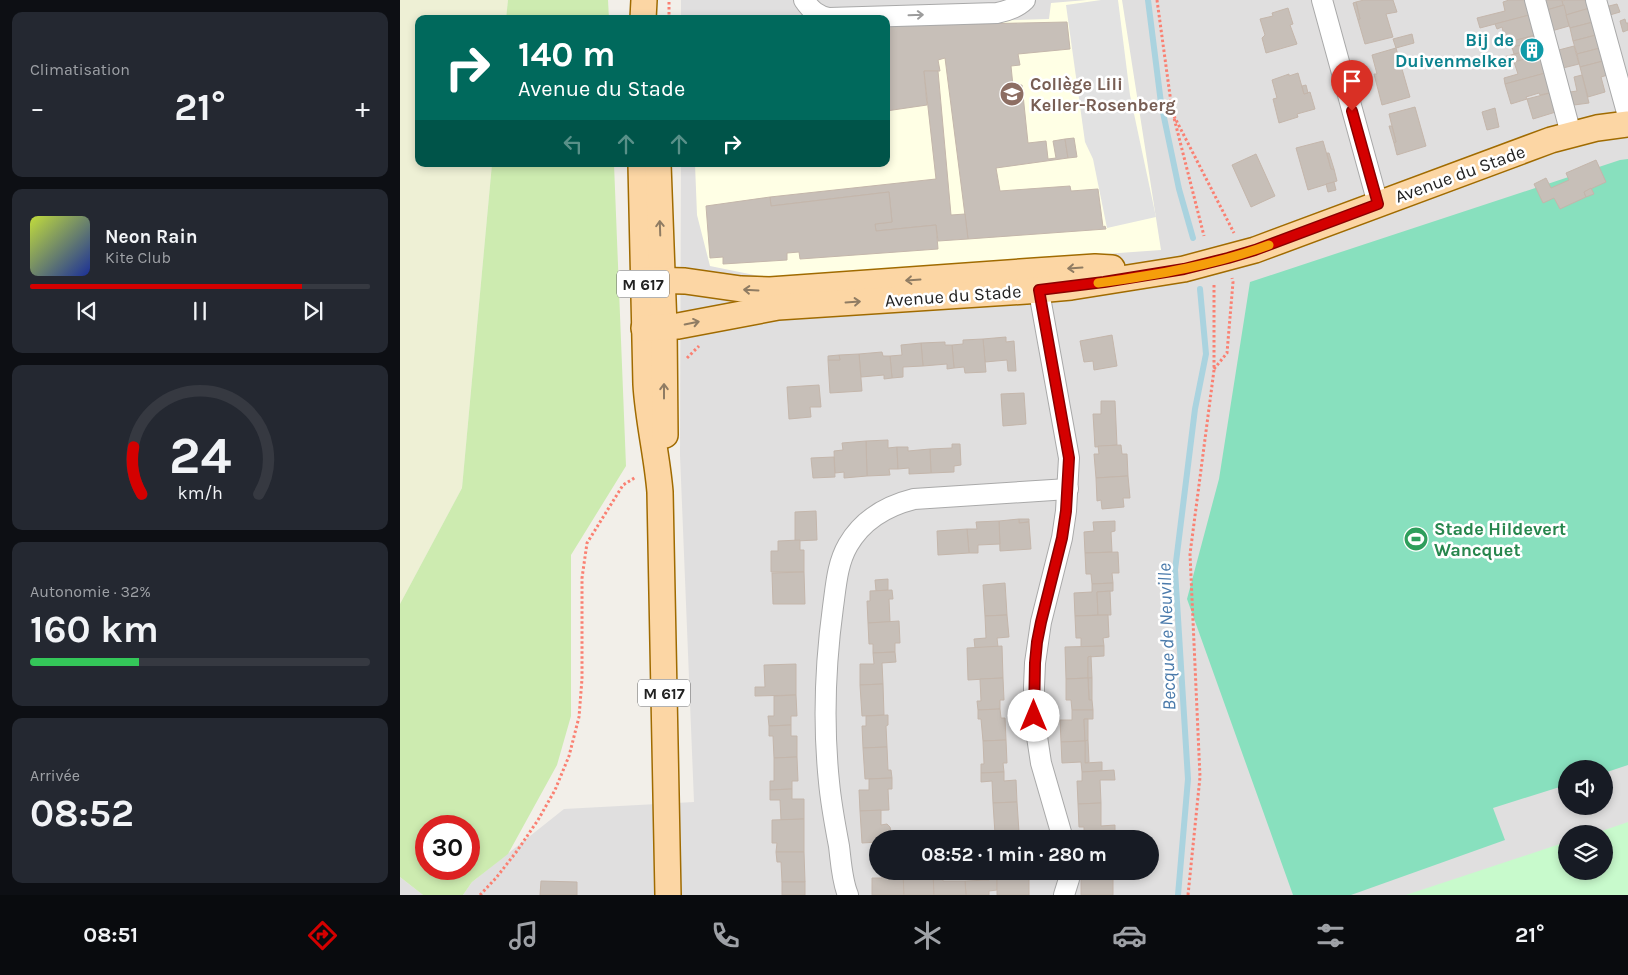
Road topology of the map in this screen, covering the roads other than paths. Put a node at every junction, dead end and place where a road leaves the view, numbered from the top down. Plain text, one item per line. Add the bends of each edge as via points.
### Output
1 (644, 0) edge
2 (652, 0) edge
3 (804, 0) edge
4 (1025, 0) edge
5 (1322, 0) edge
6 (1535, 0) edge
7 (1596, 0) edge
8 (643, 15) edge
9 (654, 15) edge
10 (821, 15) edge
11 (890, 16) edge
12 (1628, 116) edge
13 (1628, 124) edge
14 (1571, 134) junction
15 (641, 167) edge
16 (658, 167) edge
17 (1378, 204) junction
18 (652, 280) junction
19 (1037, 280) junction
20 (654, 328) junction
21 (1068, 489) junction
22 (1060, 830) edge
23 (1069, 880) edge
24 (668, 895) edge
25 (848, 895) edge
26 (1064, 895) edge

1 - 8 main road
2 - 9 main road
3 -> 10 street
11 -> 4 street via 1006,12
5 - 17 street
6 - 14 street
7 - 12 street
13 - 14 main road, Avenue du Stade
14 - 17 main road, Avenue du Stade
15 - 18 main road, M 617
18 -> 16 main road, M 617
17 - 19 main road, Avenue du Stade via 1236,256 1184,269 1071,287
19 -> 18 main road via 755,290
18 - 20 main road, M 617
20 -> 19 main road, Avenue du Stade via 778,307
19 - 21 street via 1069,458
20 - 24 main road, M 617 via 647,404 660,492
21 - 22 street via 1062,538 1037,642 1034,687 1034,716 1041,763
21 - 25 street via 899,502 867,520 848,545 837,578 828,638 825,691 829,784
23 - 26 street

